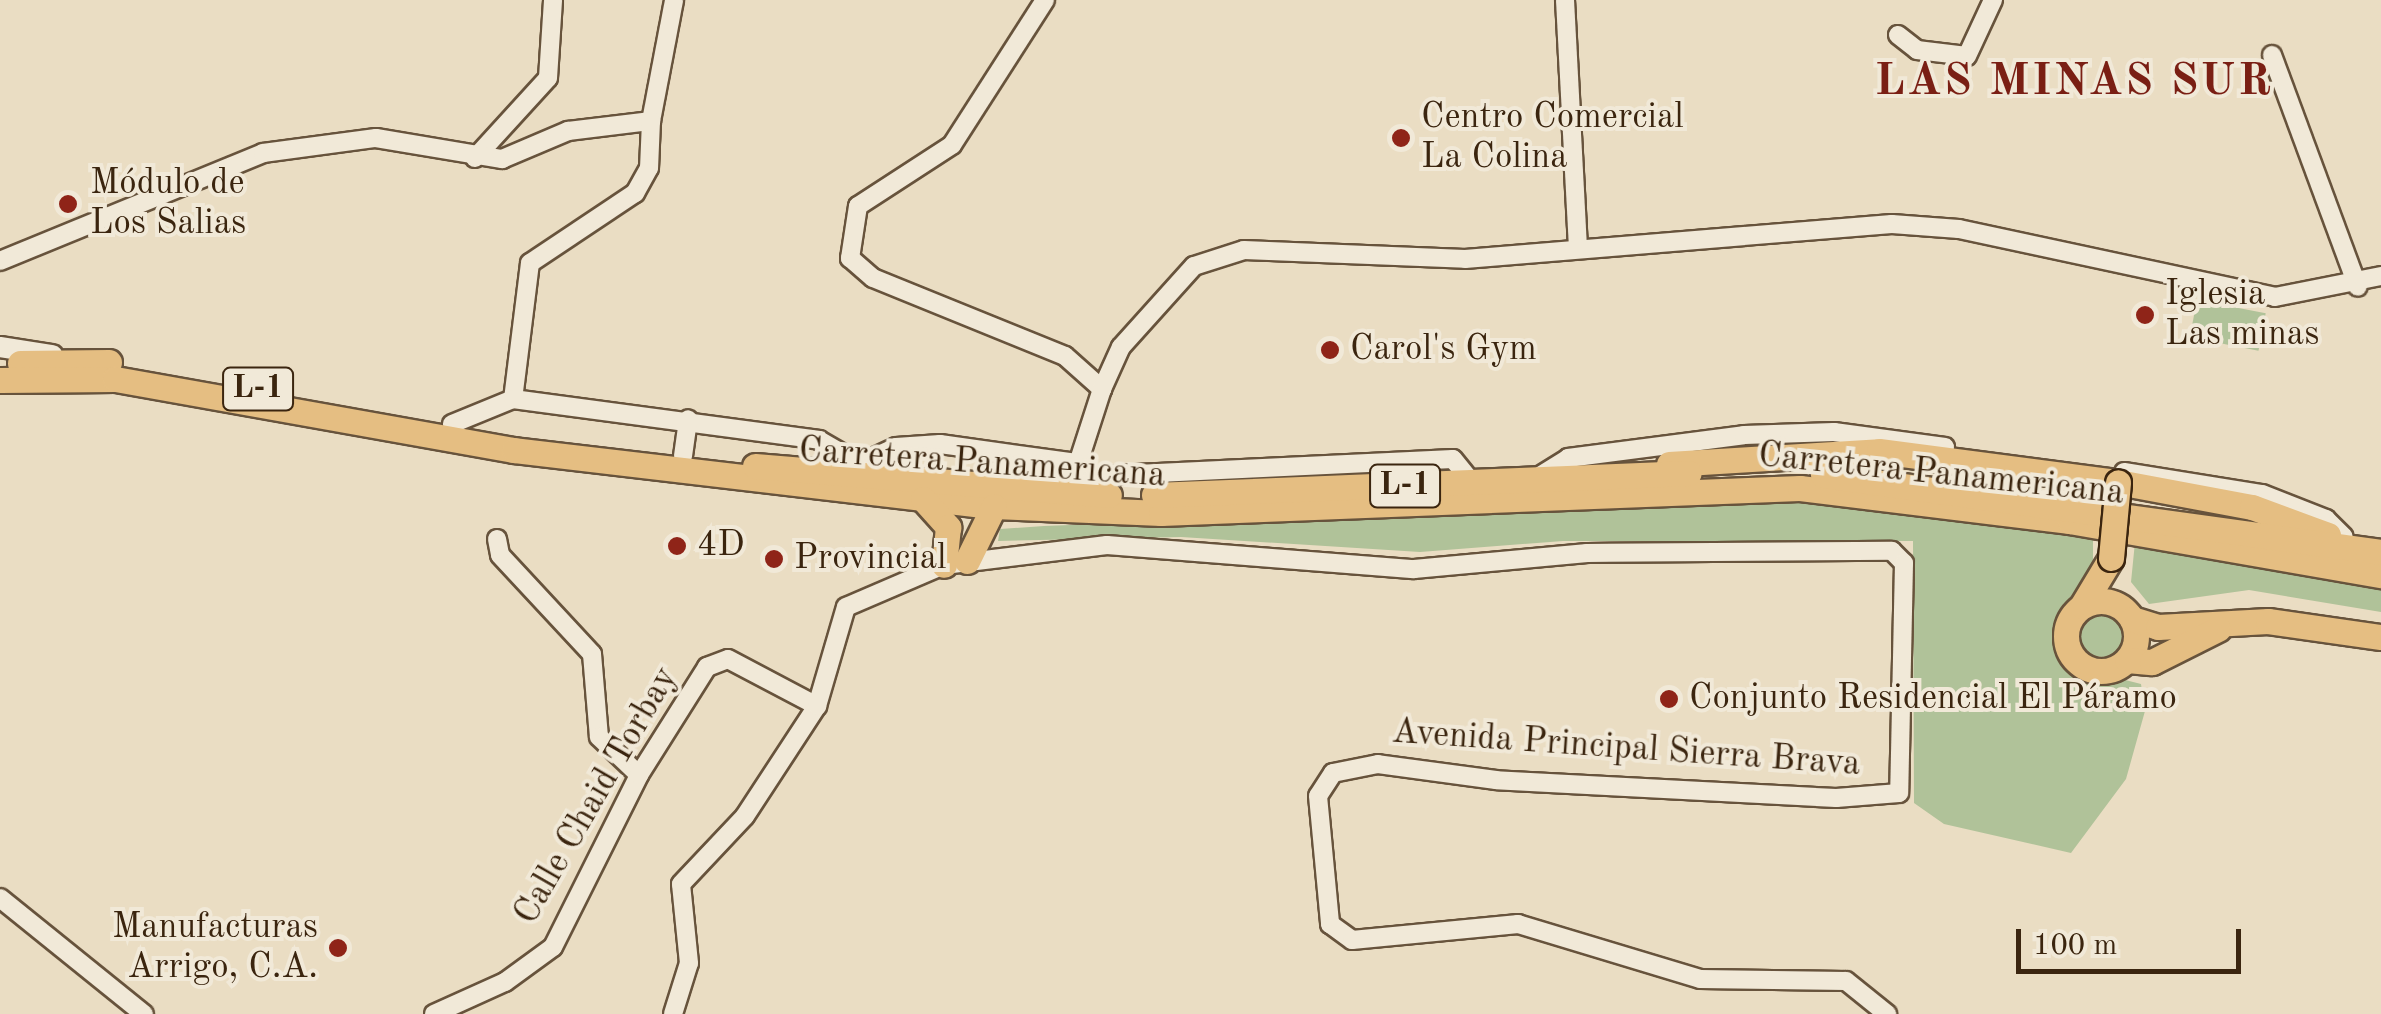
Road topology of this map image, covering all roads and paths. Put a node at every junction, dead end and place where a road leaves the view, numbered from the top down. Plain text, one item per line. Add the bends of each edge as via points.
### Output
1 (553, 0) edge
2 (674, 0) edge
3 (1046, 0) edge
4 (1565, 0) edge
5 (1994, 0) edge
6 (1898, 34) dead end
7 (2272, 55) dead end
8 (651, 121) junction
9 (476, 158) junction
10 (1584, 245) junction
11 (0, 261) edge
12 (2381, 276) edge
13 (2358, 287) junction
14 (0, 347) edge
15 (64, 356) junction
16 (0, 367) edge
17 (0, 380) edge
18 (1102, 389) junction
19 (513, 399) junction
20 (688, 419) junction
21 (452, 424) junction
22 (683, 456) junction
23 (849, 468) junction
24 (1617, 474) junction
25 (1073, 478) junction
26 (1535, 479) junction
27 (2118, 482) junction
28 (923, 499) junction
29 (994, 506) junction
30 (497, 539) dead end
31 (2111, 558) junction
32 (956, 563) junction
33 (2374, 565) edge
34 (2082, 606) junction
35 (2128, 614) junction
36 (2236, 620) junction
37 (2381, 637) edge
38 (2126, 660) junction
39 (816, 706) junction
40 (639, 775) junction
41 (0, 898) edge
42 (144, 1014) edge
43 (434, 1014) edge
44 (673, 1014) edge
45 (1887, 1014) edge

1 - 9 street via 548,78
2 - 8 street
3 - 18 street via 952,144 858,206 850,258 873,278 1065,356
4 - 10 street
5 - 6 street via 1966,56 1917,50
7 - 13 street
8 - 9 street via 568,131 534,152
8 - 19 street via 649,168 635,193 530,262
9 - 11 street via 376,138 262,153
10 - 13 street via 1892,224 1959,230 2276,297
10 - 18 street via 1465,259 1244,250 1194,266 1121,347
12 - 13 street
14 - 15 street
15 - 16 main road, Carretera Panamericana / L-1
15 - 21 main road, Carretera Panamericana / L-1
17 - 28 main road, Carretera Panamericana / L-1 via 115,379 529,452
18 - 25 street
19 - 20 street
19 - 21 street
20 - 22 street
20 - 23 street via 819,440
21 - 22 main road, Carretera Panamericana / L-1
22 - 23 main road, Carretera Panamericana / L-1
23 - 25 main road, Carretera Panamericana / L-1
23 - 25 street via 940,444
24 - 26 main road, Carretera Panamericana / L-1
24 - 27 main road, L-1 via 1694,459 1879,452
24 - 33 main road, Carretera Panamericana / L-1 via 1897,480
25 - 26 main road, Carretera Panamericana / L-1
26 - 33 street via 1568,458 1634,447 1834,432 2246,491 2326,520
27 - 31 main road, bridge
27 - 33 main road, L-1 via 2299,521
28 - 29 main road, Carretera Panamericana / L-1
28 - 32 main road via 948,527
29 - 32 main road
29 - 33 main road, Carretera Panamericana / L-1 via 1161,512 1800,488
30 - 40 street via 500,556 592,654 598,737
31 - 34 main road
31 - 35 main road
32 - 39 street via 846,608
32 - 45 street, Avenida Principal Sierra Brava via 1107,545 1414,569 1588,553 1892,551 1904,563 1899,793 1836,798 1496,780 1378,764 1333,773 1318,796 1330,924 1352,940 1518,924 1700,979 1846,981
34 - 35 main road
34 - 38 main road via 2066,632 2078,662 2097,670
35 - 36 main road via 2158,627
35 - 38 main road
36 - 37 main road
36 - 38 main road via 2152,662
39 - 40 street, Calle Chaid Torbay via 728,659 707,668
39 - 44 street via 745,816 681,884 689,963
40 - 43 street, Calle Chaid Torbay via 553,946 506,982
41 - 42 street

